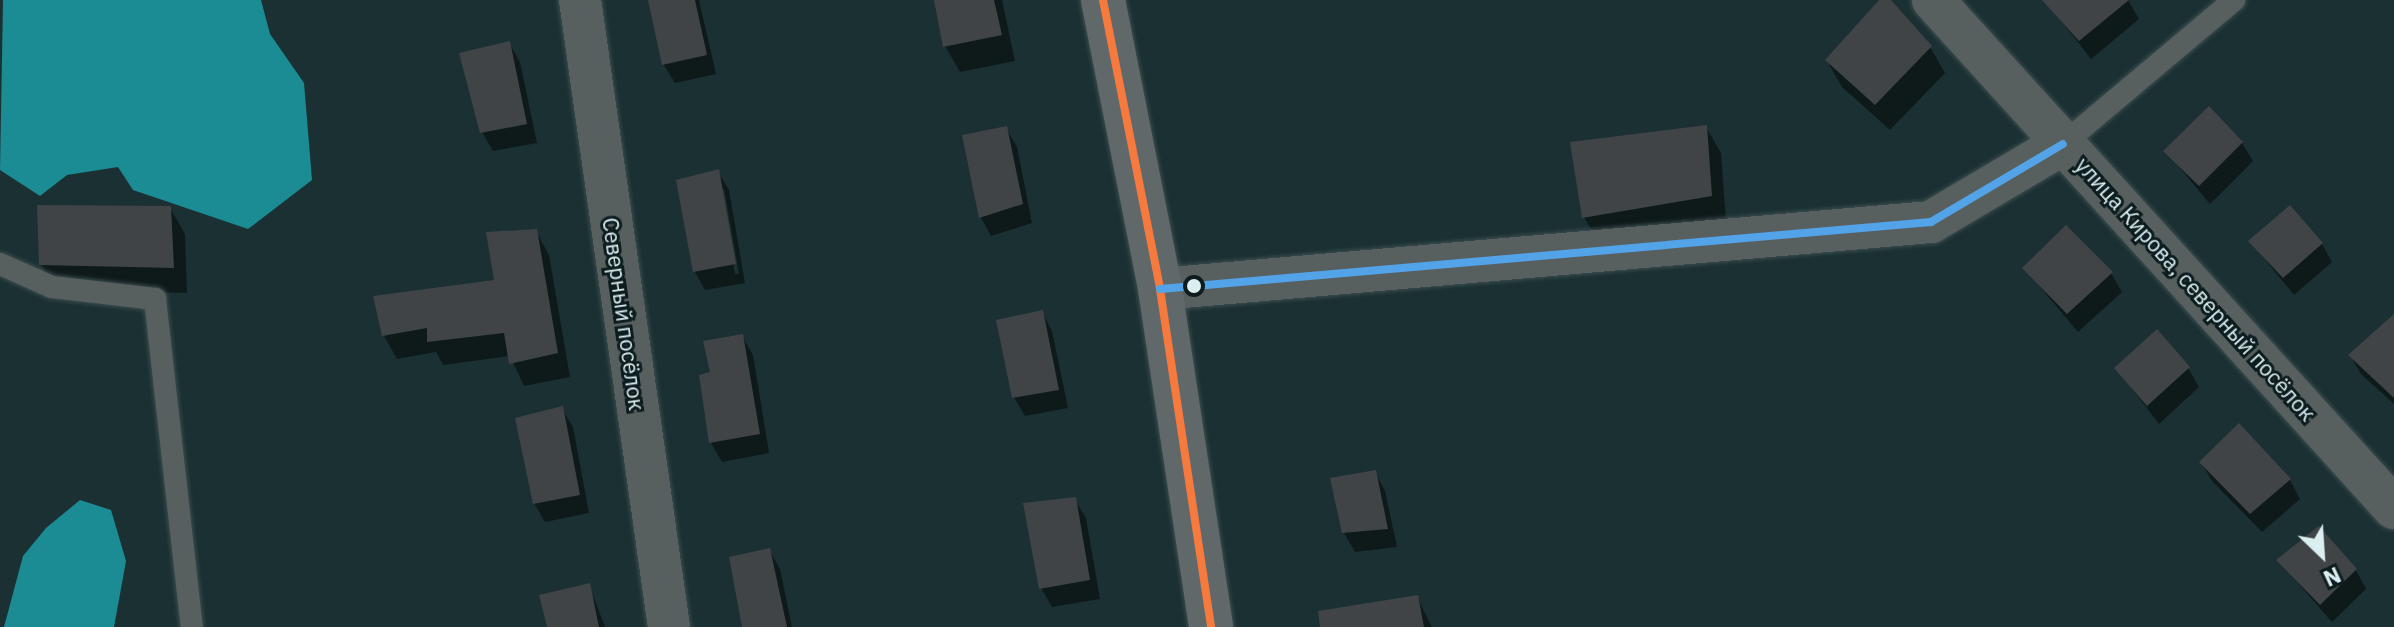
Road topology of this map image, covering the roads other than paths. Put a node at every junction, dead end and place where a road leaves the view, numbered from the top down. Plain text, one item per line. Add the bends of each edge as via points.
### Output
1 (580, 0) edge
2 (1103, 0) edge
3 (1933, 0) edge
4 (2234, 0) edge
5 (2063, 144) junction
6 (0, 264) edge
7 (1160, 289) junction
8 (2394, 508) edge
9 (192, 627) edge
10 (669, 627) edge
11 (1211, 627) edge

1 - 10 street, Северный посёлок
2 - 7 street
3 - 5 street, улица Кирова, северный посёлок
4 - 5 lane
5 - 7 street via 1931,222
5 - 8 street, улица Кирова, северный посёлок
6 - 9 lane via 52,287 155,299
7 - 11 street

